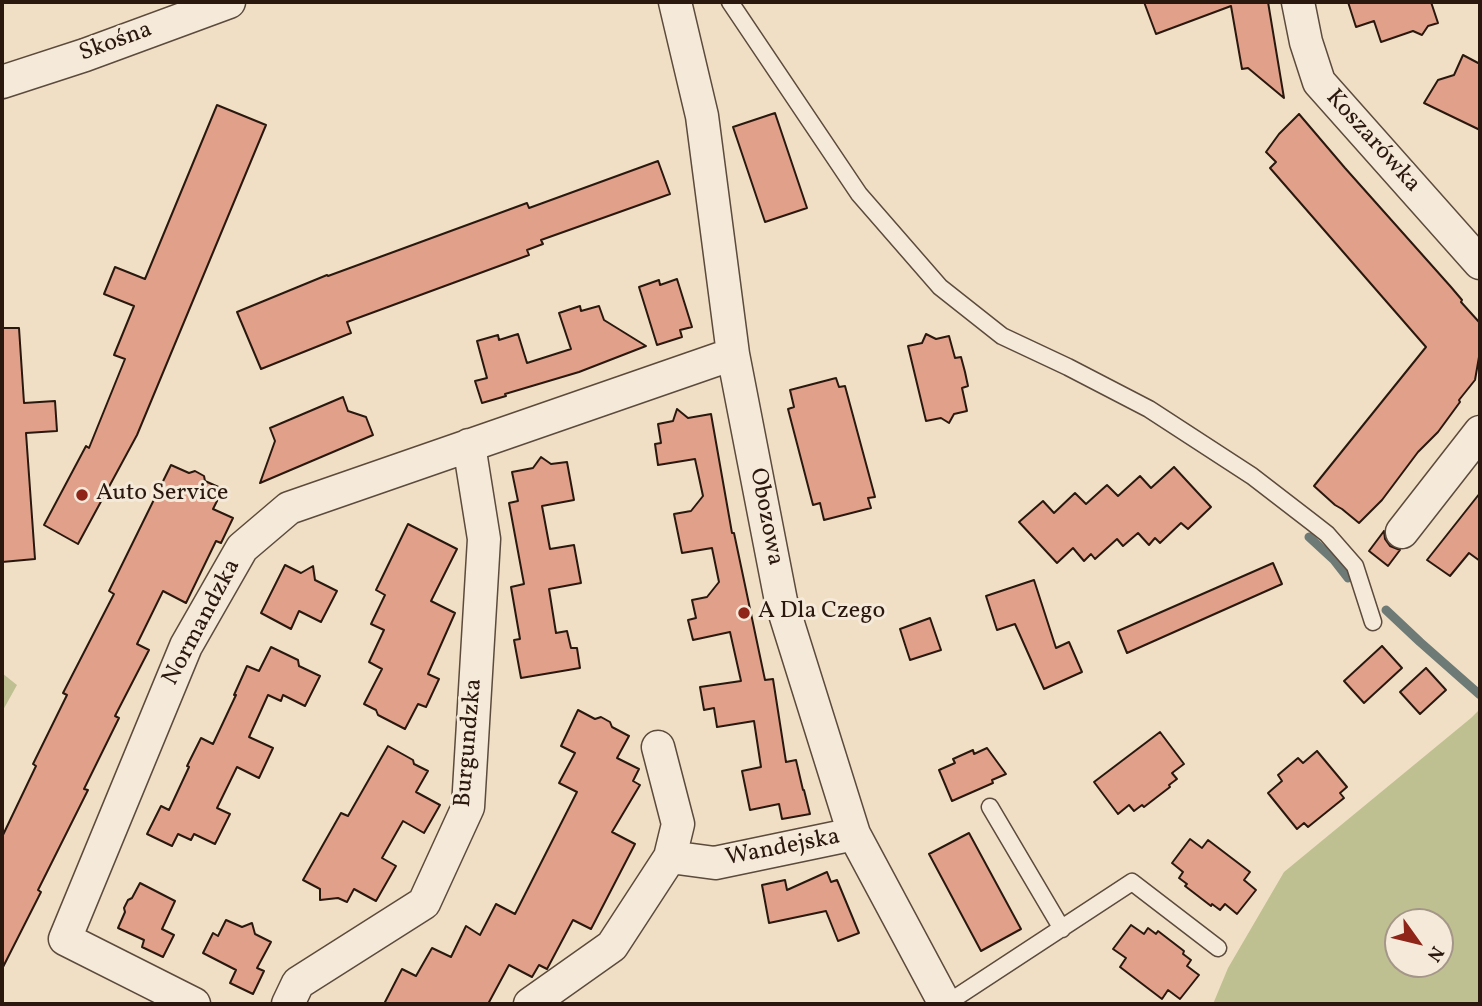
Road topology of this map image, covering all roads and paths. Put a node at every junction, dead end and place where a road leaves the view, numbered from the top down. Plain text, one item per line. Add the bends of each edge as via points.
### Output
1 (229, 2) edge
2 (675, 2) edge
3 (730, 2) edge
4 (1298, 2) edge
5 (2, 82) edge
6 (1480, 263) edge
7 (733, 354) junction
8 (1480, 432) edge
9 (469, 445) junction
10 (1402, 532) dead end
11 (1373, 622) dead end
12 (658, 747) dead end
13 (990, 807) dead end
14 (854, 834) junction
15 (670, 857) junction
16 (1062, 929) junction
17 (1218, 948) dead end
18 (194, 1004) edge
19 (288, 1004) edge
20 (530, 1004) edge
21 (946, 1004) edge

1 - 5 street, Skośna
2 - 7 street, Obozowa via 702,116
3 - 11 lane via 859,194 940,287 1002,336 1149,409 1252,477 1326,534 1355,566
4 - 6 street, Koszarówka via 1319,82
7 - 9 street, Normandzka
7 - 14 street, Obozowa via 781,601
8 - 10 street
9 - 18 street, Normandzka via 289,509 242,548 186,646 65,939
9 - 19 street, Burgundzka via 484,539 468,807 424,903 298,983
12 - 15 street via 678,824
13 - 16 lane
14 - 15 street, Wandejska via 716,863
14 - 21 street, Obozowa
15 - 20 street via 612,946
16 - 17 lane via 1132,882
16 - 21 lane

